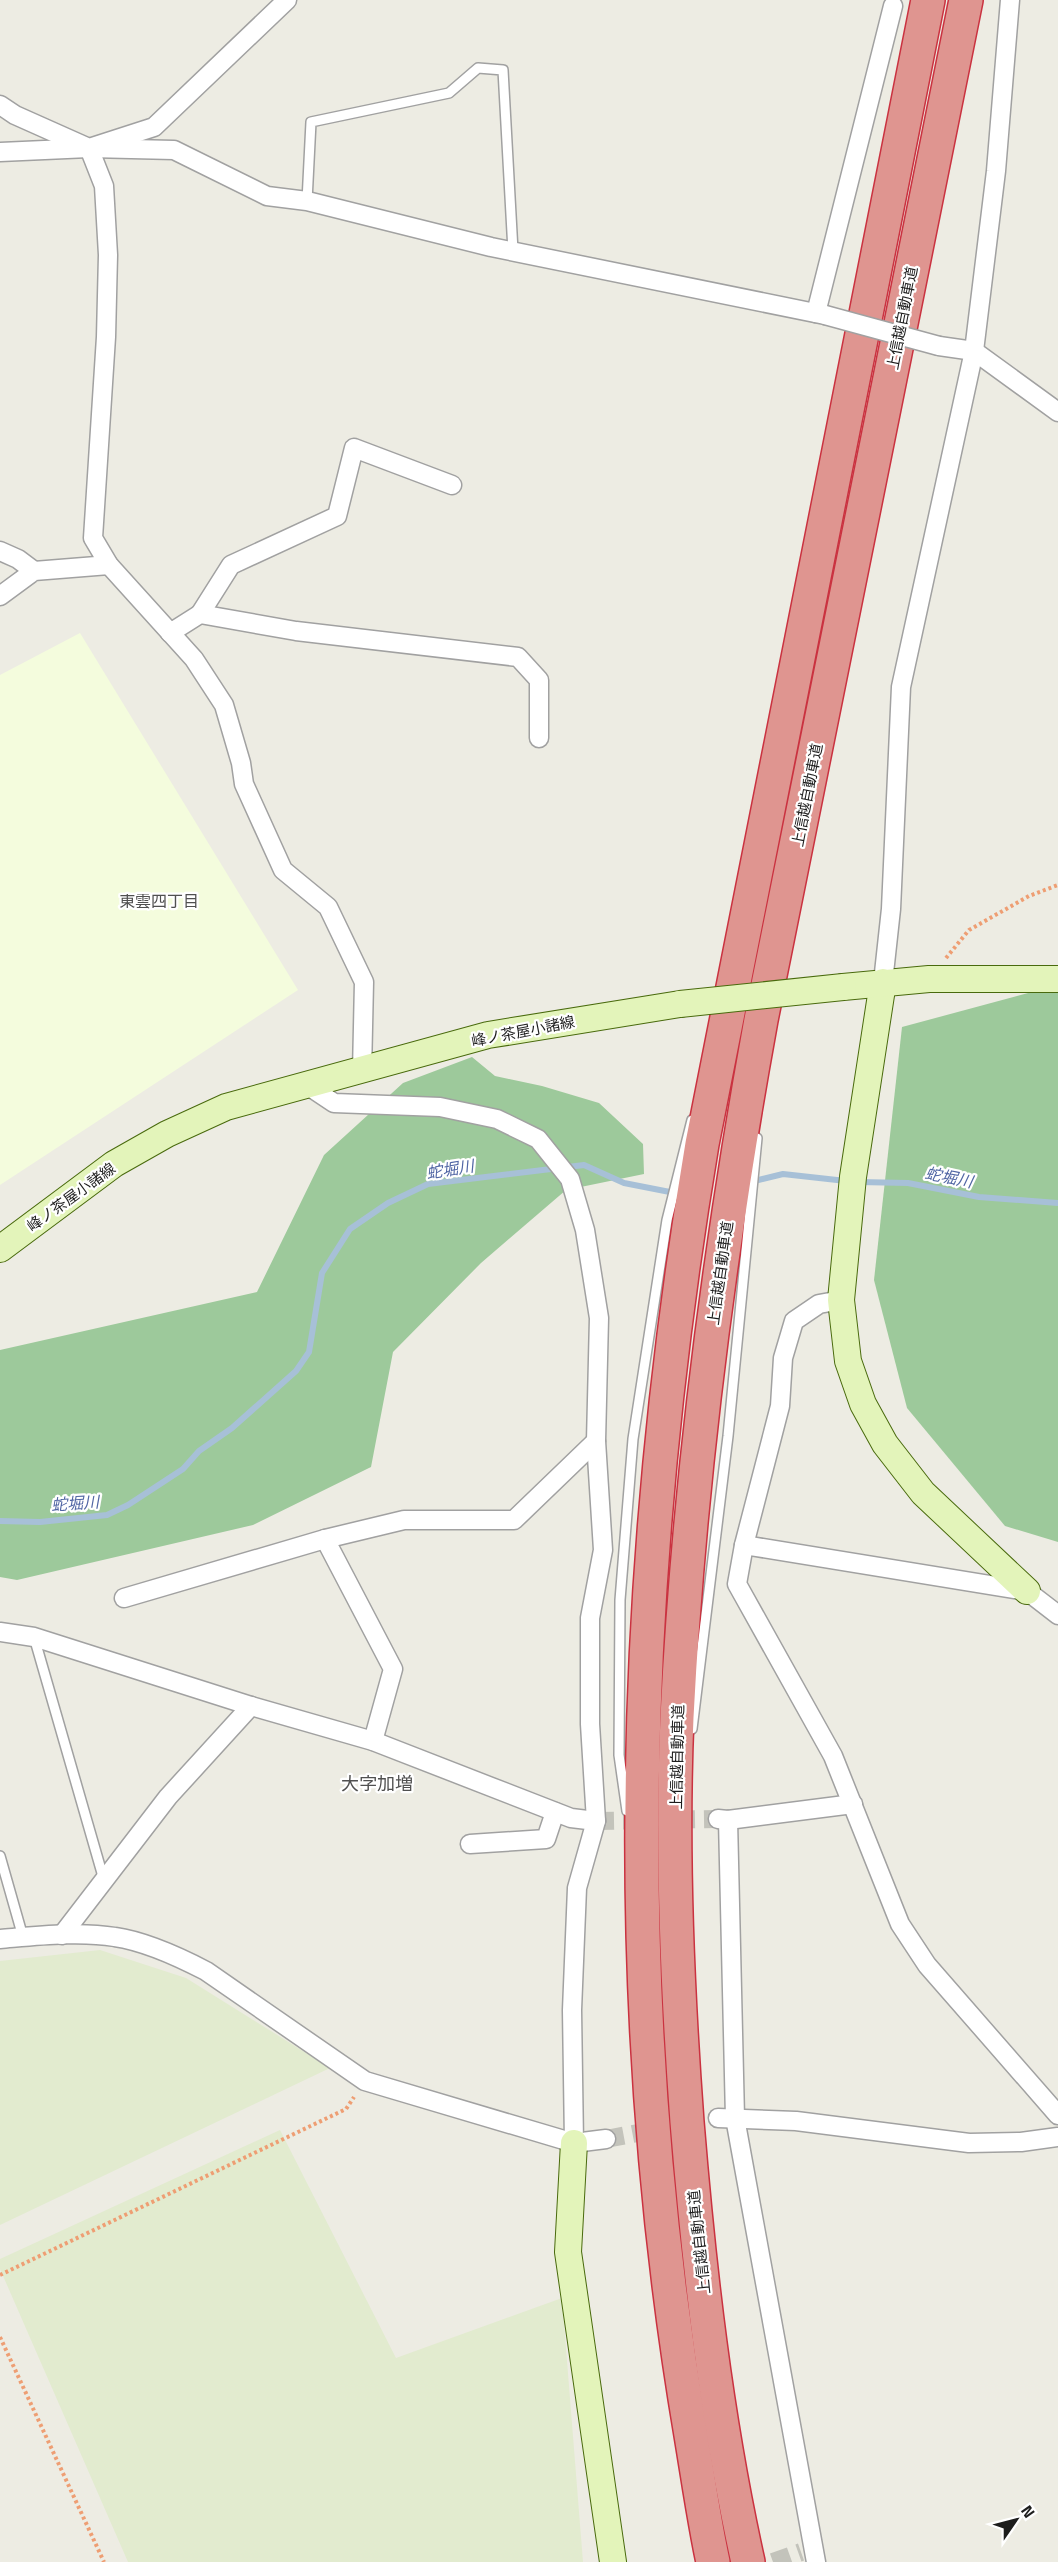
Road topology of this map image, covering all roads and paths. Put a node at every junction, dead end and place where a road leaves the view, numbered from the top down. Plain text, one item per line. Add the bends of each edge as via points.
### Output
1 (287, 0) edge
2 (928, 0) edge
3 (966, 0) edge
4 (1010, 0) edge
5 (893, 6) dead end
6 (0, 105) edge
7 (89, 148) junction
8 (0, 152) edge
9 (307, 201) junction
10 (513, 251) junction
11 (820, 314) junction
12 (974, 351) junction
13 (1058, 412) edge
14 (452, 485) dead end
15 (0, 551) edge
16 (109, 565) junction
17 (34, 571) junction
18 (0, 596) edge
19 (200, 614) junction
20 (170, 633) junction
21 (539, 738) dead end
22 (793, 862) junction
23 (1058, 885) edge
24 (1058, 979) edge
25 (929, 980) junction
26 (884, 982) junction
27 (774, 1012) dead end
28 (725, 1025) junction
29 (362, 1071) junction
30 (307, 1085) junction
31 (701, 1092) dead end
32 (677, 1226) junction
33 (736, 1233) junction
34 (0, 1249) edge
35 (841, 1300) junction
36 (596, 1441) junction
37 (325, 1539) junction
38 (744, 1545) junction
39 (1027, 1591) junction
40 (124, 1598) dead end
41 (1058, 1615) edge
42 (0, 1632) edge
43 (33, 1637) junction
44 (251, 1706) junction
45 (691, 1738) dead end
46 (372, 1741) junction
47 (686, 1785) dead end
48 (853, 1804) junction
49 (555, 1812) junction
50 (596, 1821) junction
51 (629, 1821) dead end
52 (470, 1844) dead end
53 (633, 1844) dead end
54 (0, 1856) edge
55 (104, 1880) junction
56 (674, 1890) junction
57 (641, 1899) junction
58 (62, 1935) junction
59 (23, 1937) junction
60 (0, 1939) edge
61 (365, 2081) junction
62 (1058, 2115) edge
63 (727, 2118) junction
64 (1058, 2138) edge
65 (606, 2139) tunnel mouth
66 (574, 2143) junction
67 (0, 2275) edge
68 (0, 2337) edge
69 (810, 2555) edge
70 (105, 2562) edge
71 (613, 2562) edge
72 (713, 2562) edge
73 (748, 2562) edge

1 - 7 street via 154,127
2 - 28 highway
3 - 22 highway, 上信越自動車道
4 - 12 street via 996,171
5 - 11 street
6 - 7 street
7 - 8 street
7 - 9 street via 174,150 267,196
7 - 16 street via 104,186 108,255 93,538
9 - 10 street
9 - 10 lane via 311,122 449,93 478,68 503,70
10 - 11 street
11 - 12 street, bridge via 939,346
12 - 13 street
12 - 26 street via 901,687
14 - 19 street via 354,448 337,516 231,565
15 - 17 street via 18,558
16 - 17 street
16 - 20 street
17 - 18 street
19 - 20 street
19 - 21 street via 296,631 518,657 538,681
20 - 29 street via 194,659 224,705 244,784 283,870 328,907 364,982
22 - 27 lane
22 - 33 highway, 上信越自動車道 via 761,1020 751,1142
23 - 25 path via 969,930
24 - 25 main road, 峰ノ茶屋小諸線
25 - 26 main road, 峰ノ茶屋小諸線
26 - 29 main road, 峰ノ茶屋小諸線, bridge via 680,1004 488,1035
26 - 35 main road via 853,1177
28 - 31 lane
28 - 32 highway via 694,1132
29 - 30 main road, 峰ノ茶屋小諸線
30 - 34 main road, 峰ノ茶屋小諸線 via 225,1107 167,1134 114,1164
30 - 36 street via 334,1103 440,1107 497,1119 538,1139 570,1179 585,1230 599,1318
32 - 51 lane via 633,1440 620,1600 618,1755
32 - 57 highway via 650,1570 642,1731
33 - 45 lane via 728,1436
33 - 56 highway, 上信越自動車道 via 704,1398 687,1570 677,1719
35 - 38 street via 819,1304 794,1321 783,1358 780,1406
35 - 39 main road via 848,1361 863,1404 885,1444 923,1493
36 - 37 street via 514,1521 404,1520
36 - 50 street via 603,1550 590,1618 590,1724
37 - 40 street
37 - 46 street via 393,1669
38 - 39 street
38 - 48 street via 737,1584 833,1756
39 - 41 street
42 - 43 street
43 - 44 street
43 - 55 lane
44 - 46 street
44 - 55 street via 168,1797
46 - 49 street
47 - 56 lane
48 - 62 street via 900,1924 927,1965
48 - 63 street via 722,1819
49 - 50 street
49 - 52 street via 546,1839
50 - 66 street via 577,1888 572,2010
53 - 57 lane
54 - 59 lane
55 - 58 street
56 - 73 highway, 上信越自動車道 via 695,2226 716,2380
57 - 72 highway via 661,2230
58 - 59 street
58 - 61 street via 116,1937 182,1959 206,1971
59 - 60 street
61 - 66 street
61 - 67 path via 346,2109
63 - 64 street via 807,2122 969,2143
63 - 69 street
65 - 66 street
66 - 71 main road via 568,2252
68 - 70 path

